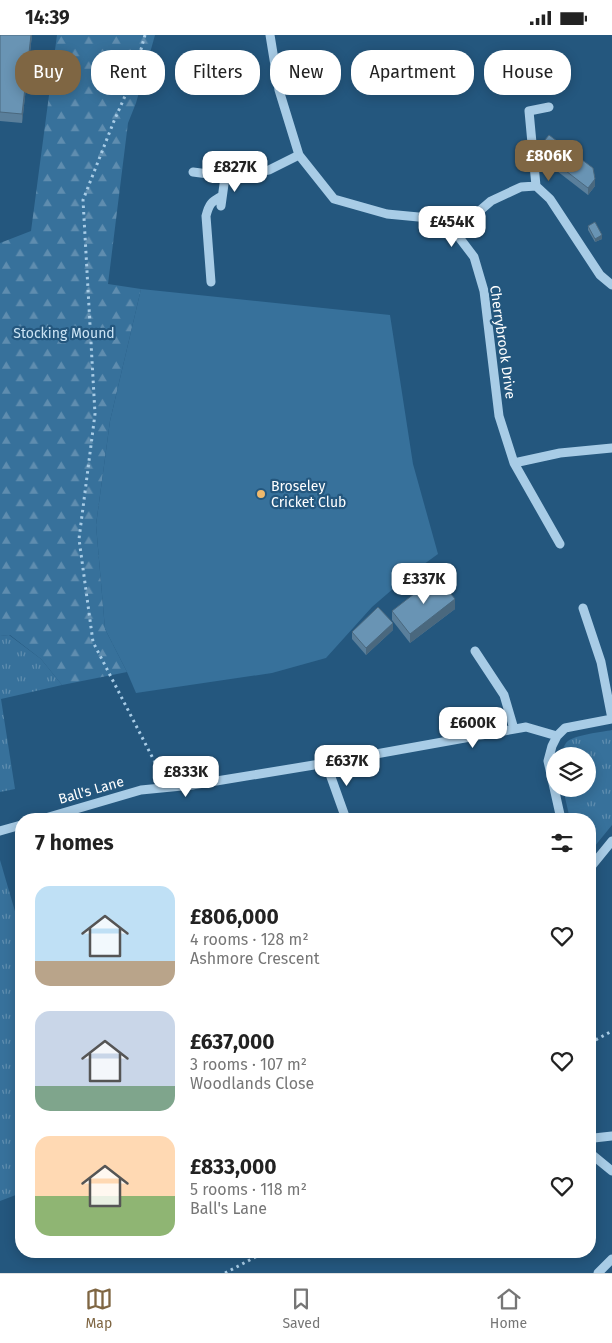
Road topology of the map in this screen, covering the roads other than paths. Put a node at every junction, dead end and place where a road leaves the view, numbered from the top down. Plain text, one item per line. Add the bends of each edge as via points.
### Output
1 (270, 35) edge
2 (549, 107) dead end
3 (299, 155) junction
4 (194, 172) dead end
5 (225, 177) junction
6 (536, 187) junction
7 (455, 232) junction
8 (211, 282) dead end
9 (612, 285) edge
10 (612, 448) edge
11 (514, 463) junction
12 (560, 544) dead end
13 (583, 608) dead end
14 (475, 651) dead end
15 (612, 719) edge
16 (514, 729) junction
17 (557, 736) junction
18 (326, 763) junction
19 (62, 813) edge
20 (344, 813) edge
21 (560, 813) edge
22 (15, 827) edge
23 (0, 831) edge
24 (612, 841) edge
25 (596, 861) edge
26 (612, 1136) edge
27 (596, 1138) edge
28 (596, 1158) edge
29 (612, 1171) edge
30 (612, 1259) edge
31 (598, 1273) edge

1 - 3 street, Cherrybrook Drive via 279,90
2 - 6 street via 529,111
3 - 5 street via 269,171 239,178
3 - 7 street, Cherrybrook Drive via 334,199 387,214 429,218
4 - 5 street
5 - 8 street via 222,201 212,201 206,216
6 - 7 street via 521,187 491,201
6 - 9 street via 550,199 600,275
7 - 11 street, Cherrybrook Drive via 474,257 484,291 499,416
10 - 11 street via 560,453
11 - 12 street, Cherrybrook Drive
13 - 15 street via 601,661
14 - 16 street via 504,695
15 - 17 street via 565,728
16 - 17 street, Ball's Lane via 526,727
16 - 18 street, Ball's Lane
17 - 21 street via 548,761
18 - 19 street, Ball's Lane via 141,790
18 - 20 street
22 - 23 street
24 - 25 street
26 - 27 street
28 - 29 street
30 - 31 street

